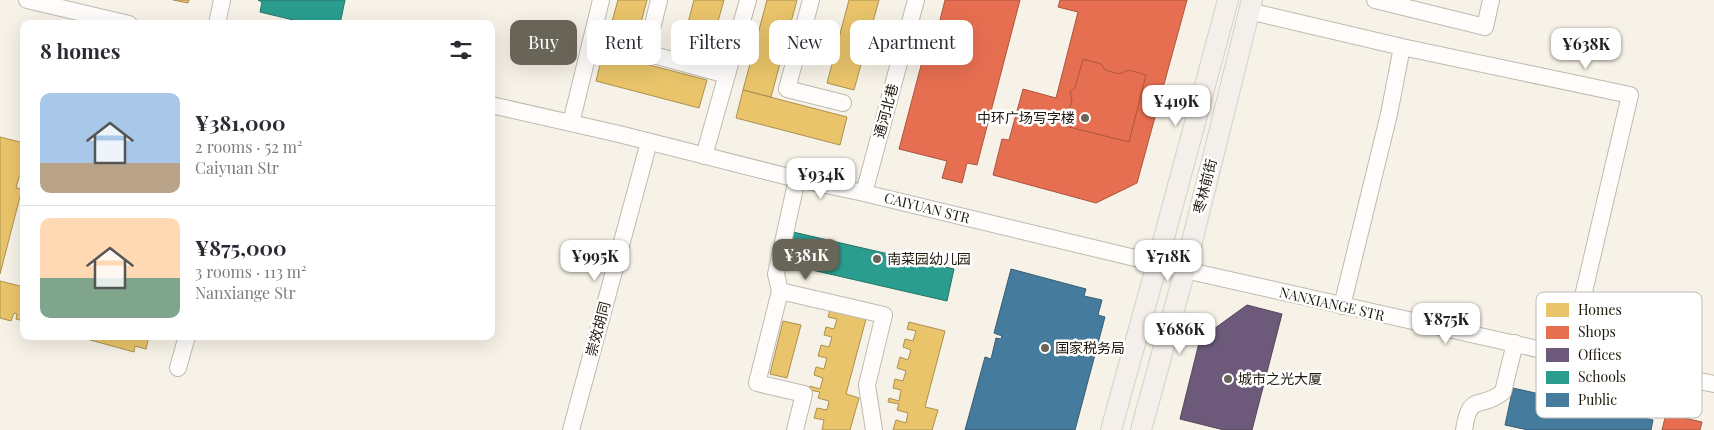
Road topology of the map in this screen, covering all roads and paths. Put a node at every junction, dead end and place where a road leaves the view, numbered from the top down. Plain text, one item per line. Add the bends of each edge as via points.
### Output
1 (27, 0) edge
2 (222, 0) edge
3 (601, 0) edge
4 (659, 0) edge
5 (748, 0) edge
6 (811, 0) edge
7 (916, 0) edge
8 (1228, 0) edge
9 (1375, 0) edge
10 (1491, 0) edge
11 (1250, 5) edge
12 (113, 20) edge
13 (218, 20) edge
14 (1402, 47) junction
15 (727, 75) junction
16 (843, 103) dead end
17 (495, 106) edge
18 (571, 123) junction
19 (649, 142) junction
20 (704, 156) junction
21 (797, 179) junction
22 (864, 193) junction
23 (1157, 264) junction
24 (1185, 270) junction
25 (780, 291) junction
26 (1584, 292) edge
27 (1342, 306) junction
28 (186, 340) edge
29 (1515, 343) junction
30 (1536, 348) edge
31 (178, 368) dead end
32 (571, 430) edge
33 (795, 430) edge
34 (874, 430) edge
35 (1111, 430) edge
36 (1141, 430) edge
37 (1464, 430) edge

1 - 12 street
2 - 13 street
3 - 18 street
4 - 15 street via 646,53
5 - 15 street
6 - 16 street via 787,89
7 - 22 street, 通河北巷
8 - 23 main road
9 - 10 street via 1485,27
11 - 14 street
11 - 24 main road, 枣林前街
14 - 26 street via 1630,95
14 - 27 street
15 - 20 street
17 - 18 street, CAIYUAN STR
18 - 19 street, CAIYUAN STR
19 - 20 street, CAIYUAN STR
19 - 32 street, 崇效胡同
20 - 21 street, CAIYUAN STR
21 - 22 street, CAIYUAN STR
21 - 25 street via 776,274
22 - 23 street, CAIYUAN STR
23 - 24 street, CAIYUAN STR
23 - 35 main road
24 - 27 street, NANXIANGE STR
24 - 36 main road, 枣林前街
25 - 33 street via 757,382 804,394
25 - 34 street via 884,316 868,385
27 - 29 street, NANXIANGE STR
28 - 31 street
29 - 30 street, NANXIANGE STR
29 - 37 street via 1503,392 1471,405

